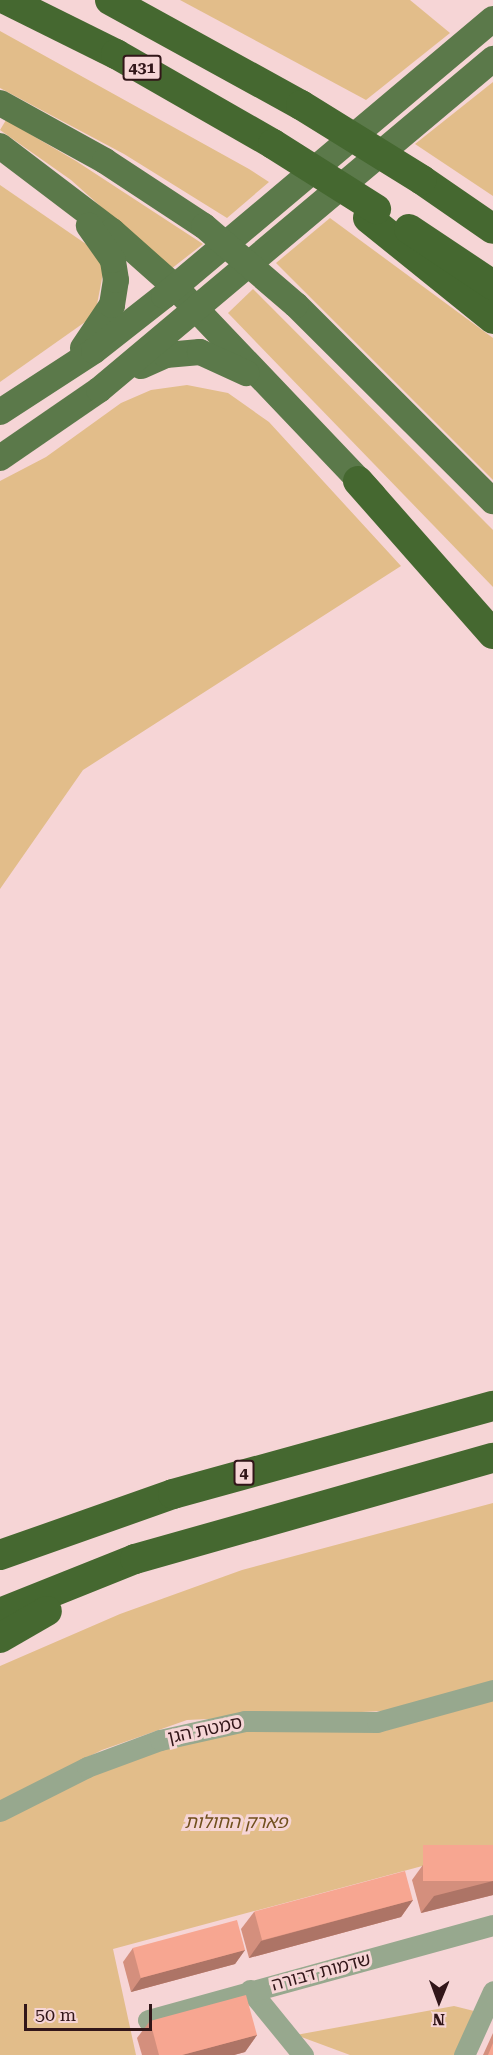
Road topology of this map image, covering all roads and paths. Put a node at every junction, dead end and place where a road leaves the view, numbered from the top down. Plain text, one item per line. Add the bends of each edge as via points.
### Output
1 (7, 0) edge
2 (111, 0) edge
3 (493, 19) edge
4 (493, 59) edge
5 (0, 103) edge
6 (0, 146) edge
7 (36, 172) junction
8 (372, 213) junction
9 (493, 228) edge
10 (493, 285) edge
11 (175, 287) junction
12 (198, 309) junction
13 (493, 319) edge
14 (57, 376) junction
15 (99, 390) junction
16 (273, 392) junction
17 (0, 412) edge
18 (0, 458) edge
19 (358, 481) junction
20 (493, 501) edge
21 (493, 612) edge
22 (493, 634) edge
23 (493, 1406) edge
24 (493, 1458) edge
25 (0, 1555) edge
26 (135, 1559) junction
27 (0, 1613) edge
28 (0, 1638) edge
29 (493, 1690) edge
30 (0, 1811) edge
31 (493, 1925) edge
32 (250, 1990) junction
33 (493, 1991) edge
34 (148, 2020) edge
35 (303, 2055) edge
36 (464, 2055) edge

1 - 8 highway, 431, bridge via 116,54 282,150
2 - 9 highway, bridge via 301,105
3 - 11 main road
4 - 12 main road
5 - 20 main road, bridge via 105,161 204,226 296,305
6 - 7 main road
7 - 11 main road
7 - 14 main road via 96,233 117,272 112,305 96,334
8 - 10 highway, 431
8 - 13 highway
11 - 12 main road
11 - 14 main road
12 - 15 main road
12 - 16 main road
14 - 17 main road
15 - 16 main road via 182,351 218,357
15 - 18 main road
16 - 19 main road
19 - 21 main road
19 - 22 highway
23 - 25 highway, 4 via 172,1494
24 - 26 highway
26 - 27 highway
26 - 28 highway
29 - 30 street, סמטת הגן via 376,1722 245,1721 160,1740 87,1767
31 - 32 street, שדמות דבורה
32 - 34 street, שדמות דבורה
32 - 35 street
33 - 36 street

